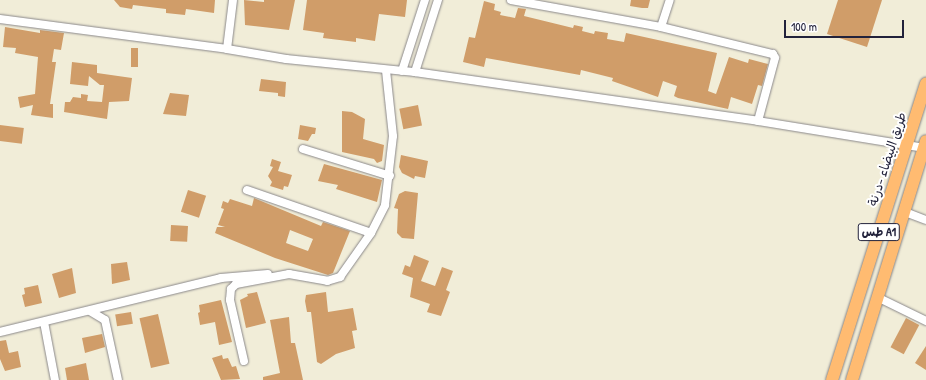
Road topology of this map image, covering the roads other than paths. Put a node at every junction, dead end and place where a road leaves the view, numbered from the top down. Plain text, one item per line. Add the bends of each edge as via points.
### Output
1 (233, 0) edge
2 (425, 0) edge
3 (438, 0) edge
4 (511, 0) edge
5 (670, 0) edge
6 (0, 19) edge
7 (661, 27) junction
8 (227, 49) junction
9 (386, 70) junction
10 (402, 71) junction
11 (415, 72) junction
12 (926, 84) edge
13 (758, 121) junction
14 (906, 144) junction
15 (925, 145) edge
16 (303, 149) dead end
17 (390, 176) junction
18 (247, 190) dead end
19 (905, 212) junction
20 (926, 220) edge
21 (371, 233) junction
22 (289, 274) junction
23 (877, 297) junction
24 (90, 311) junction
25 (926, 321) edge
26 (44, 322) junction
27 (0, 332) edge
28 (244, 361) dead end
29 (55, 380) edge
30 (118, 380) edge
31 (832, 380) edge
32 (852, 380) edge

1 - 8 street
2 - 10 street
3 - 11 street
4 - 7 street
5 - 7 street
6 - 8 street
7 - 13 street via 773,54
8 - 9 street via 286,59
9 - 10 street
9 - 17 street via 393,136
10 - 11 street
11 - 13 street
12 - 14 highway, طريق البيضاء -درنة / طس A1
13 - 14 street
14 - 15 street
14 - 31 highway, طريق البيضاء -درنة / طس A1
15 - 19 highway, طس A1
16 - 17 street
17 - 21 street via 385,205
18 - 21 street
19 - 20 street
19 - 23 highway, طس A1
21 - 22 street via 340,277 327,281
22 - 24 street via 221,278
22 - 28 street via 236,284 231,289 230,300
23 - 25 street
23 - 32 highway, طس A1
24 - 26 street
24 - 30 street via 105,320
26 - 27 street
26 - 29 street

